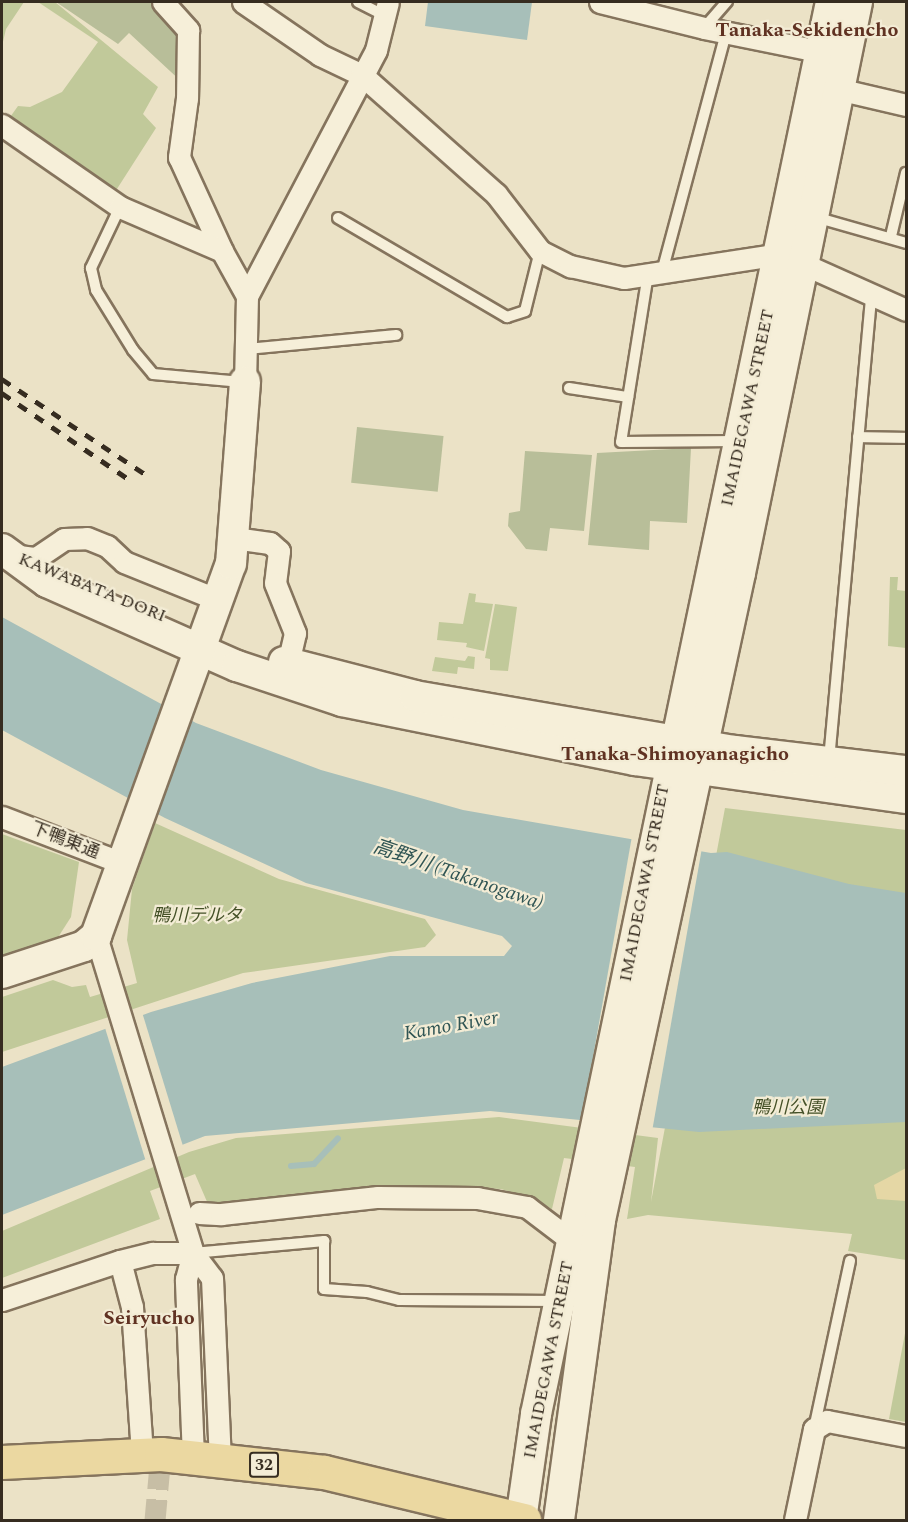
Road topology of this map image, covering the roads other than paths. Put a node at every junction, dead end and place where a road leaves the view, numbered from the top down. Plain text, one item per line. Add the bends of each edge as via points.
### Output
1 (163, 2) edge
2 (243, 2) edge
3 (358, 2) edge
4 (600, 2) edge
5 (726, 2) edge
6 (831, 2) edge
7 (857, 2) edge
8 (386, 9) edge
9 (704, 28) junction
10 (726, 33) junction
11 (823, 52) junction
12 (362, 75) junction
13 (842, 90) junction
14 (906, 105) edge
15 (2, 125) edge
16 (906, 173) edge
17 (120, 207) junction
18 (814, 217) junction
19 (338, 218) dead end
20 (891, 236) junction
21 (906, 243) edge
22 (222, 251) junction
23 (540, 251) junction
24 (792, 259) junction
25 (655, 273) junction
26 (871, 294) junction
27 (247, 296) junction
28 (906, 310) edge
29 (396, 335) dead end
30 (247, 349) junction
31 (245, 382) junction
32 (569, 388) dead end
33 (628, 397) junction
34 (858, 437) junction
35 (906, 438) edge
36 (741, 441) junction
37 (234, 538) junction
38 (6, 552) edge
39 (218, 600) junction
40 (200, 653) junction
41 (288, 664) junction
42 (829, 761) junction
43 (684, 768) junction
44 (906, 771) edge
45 (906, 798) edge
46 (6, 819) edge
47 (123, 853) junction
48 (96, 936) junction
49 (2, 973) edge
50 (189, 1211) junction
51 (583, 1226) junction
52 (194, 1252) junction
53 (120, 1261) junction
54 (850, 1261) dead end
55 (2, 1300) edge
56 (559, 1301) junction
57 (820, 1425) junction
58 (906, 1436) edge
59 (142, 1455) junction
60 (206, 1459) junction
61 (2, 1462) edge
62 (522, 1520) edge
63 (559, 1521) edge
64 (795, 1521) edge

1 - 22 street via 188,30 187,98 179,157
2 - 12 street via 320,55
3 - 8 lane
4 - 9 street
5 - 9 lane
6 - 11 main road, IMAIDEGAWA STREET
7 - 13 main road, IMAIDEGAWA STREET
8 - 12 street via 376,50
9 - 10 street
10 - 11 street
10 - 25 lane
11 - 24 main road, IMAIDEGAWA STREET
12 - 23 street via 496,194
12 - 27 street
13 - 14 street
13 - 18 main road, IMAIDEGAWA STREET
15 - 17 street
16 - 20 lane
17 - 22 street
17 - 31 lane via 91,268 96,290 133,350 153,374
18 - 20 lane
18 - 24 main road, IMAIDEGAWA STREET
19 - 23 lane via 507,317 525,311
20 - 21 lane
22 - 27 street
23 - 25 street via 592,273 624,278
24 - 25 street
24 - 26 street
24 - 36 main road, IMAIDEGAWA STREET
24 - 43 main road, IMAIDEGAWA STREET
25 - 33 lane
26 - 28 street
26 - 34 lane
27 - 30 street
29 - 30 lane
30 - 31 street
31 - 37 main road
32 - 33 lane
33 - 36 lane via 621,442
34 - 35 lane
34 - 42 lane
36 - 43 main road, IMAIDEGAWA STREET
37 - 39 main road
37 - 41 street via 270,543 278,549 275,583 295,633
38 - 39 street via 36,558 64,539 87,538 107,546 124,562
38 - 40 main road, KAWABATA DORI
39 - 40 main road
40 - 41 main road, KAWABATA DORI
40 - 43 main road, KAWABATA DORI via 342,701
40 - 47 main road
41 - 43 main road, KAWABATA DORI
42 - 43 main road, KAWABATA DORI
42 - 44 main road, KAWABATA DORI
43 - 45 main road, KAWABATA DORI
43 - 51 main road, IMAIDEGAWA STREET
46 - 47 street, 下鴨東通
47 - 48 main road
48 - 49 main road via 84,946
48 - 50 street
50 - 51 street via 221,1214 378,1197 477,1198 527,1206
50 - 52 street
51 - 56 main road, IMAIDEGAWA STREET
51 - 63 main road, IMAIDEGAWA STREET
52 - 53 street via 153,1253
52 - 56 lane via 324,1241 324,1289 367,1292 399,1300
52 - 60 street via 186,1279
52 - 60 street via 212,1278
53 - 55 street
53 - 59 street via 132,1307
54 - 57 lane
56 - 62 main road, IMAIDEGAWA STREET via 536,1414
57 - 58 street
57 - 64 street
59 - 60 main road, 32
59 - 61 main road, 32
60 - 62 main road, 32 via 324,1472

